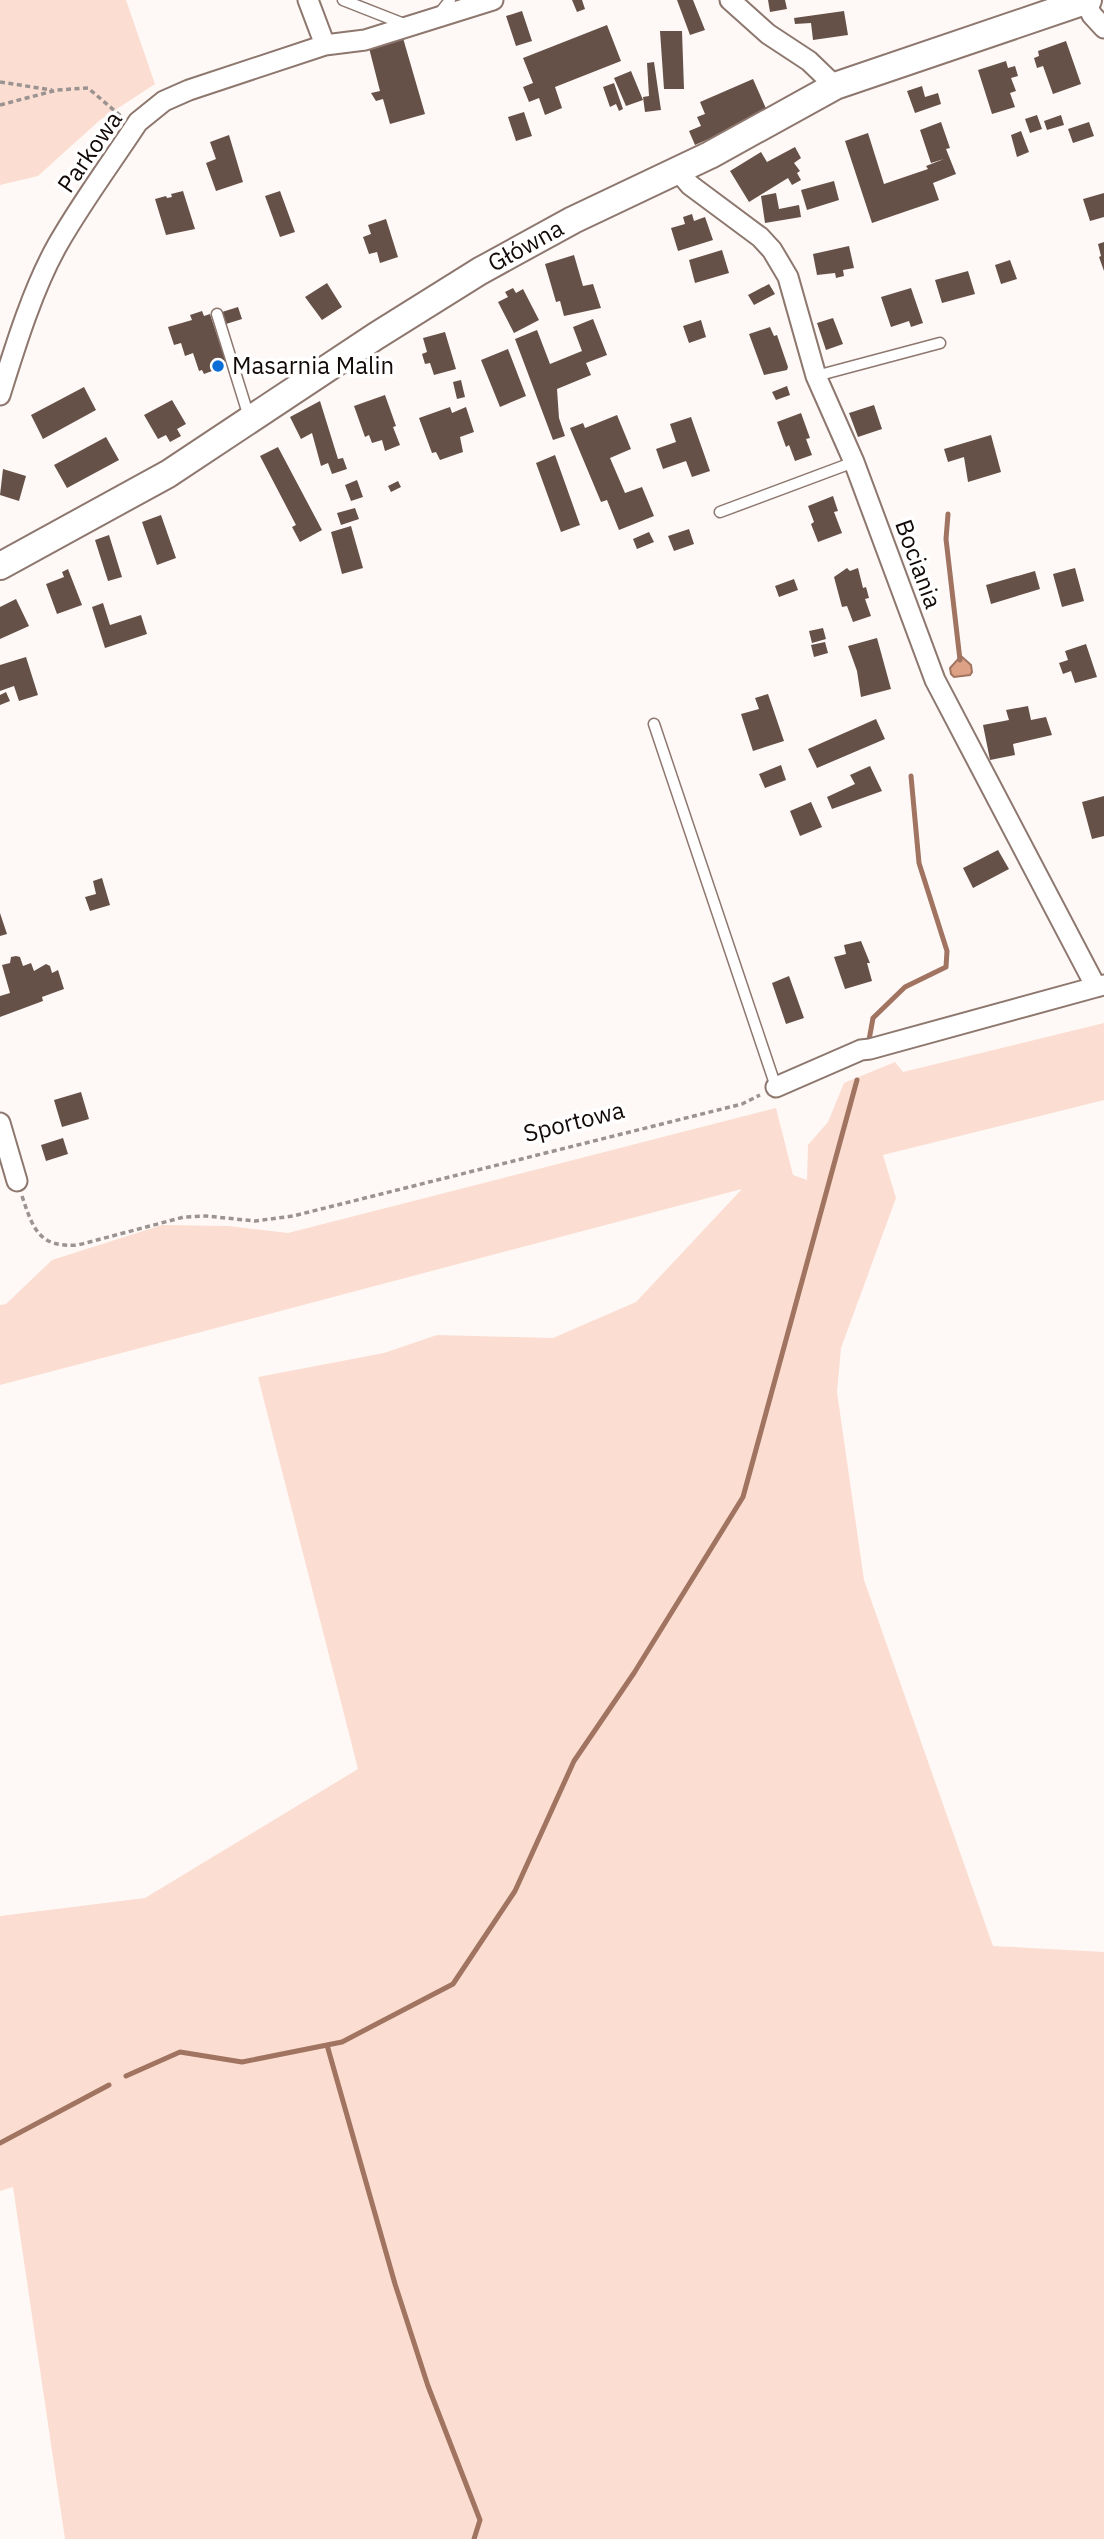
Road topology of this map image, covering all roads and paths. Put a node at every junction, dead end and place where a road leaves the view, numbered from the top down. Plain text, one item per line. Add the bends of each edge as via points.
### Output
1 (308, 0) edge
2 (343, 0) edge
3 (450, 0) edge
4 (493, 0) edge
5 (730, 0) edge
6 (1087, 1) edge
7 (437, 17) junction
8 (408, 25) junction
9 (1104, 28) edge
10 (325, 45) junction
11 (0, 82) edge
12 (835, 86) junction
13 (57, 90) junction
14 (0, 105) edge
15 (134, 128) junction
16 (678, 171) junction
17 (217, 314) dead end
18 (940, 343) dead end
19 (816, 376) junction
20 (0, 395) edge
21 (250, 421) junction
22 (854, 462) junction
23 (720, 512) dead end
24 (0, 566) edge
25 (654, 724) dead end
26 (1100, 986) edge
27 (776, 1087) junction
28 (0, 1123) edge
29 (18, 1181) joint

1 - 10 street
2 - 8 lane
3 - 7 lane
4 - 7 street, Parkowa
5 - 12 street
6 - 9 street
6 - 12 street, Główna
7 - 8 street, Parkowa
8 - 10 street, Parkowa via 365,40
10 - 15 street, Parkowa via 189,90 164,101
11 - 13 path
12 - 16 street, Główna
13 - 14 path
13 - 15 path via 88,88
15 - 20 street, Parkowa via 57,246 19,334
16 - 19 street, Bociania via 772,250 788,277
16 - 21 street, Główna via 573,220 480,271
17 - 21 lane
18 - 19 lane
19 - 22 street, Bociania
21 - 24 street, Główna via 128,498
22 - 23 lane
22 - 26 street, Bociania via 935,680
25 - 27 lane
26 - 27 street via 861,1050
27 - 29 path, Sportowa via 743,1104 293,1216 255,1221 184,1217 78,1245 45,1241 34,1227
28 - 29 street

